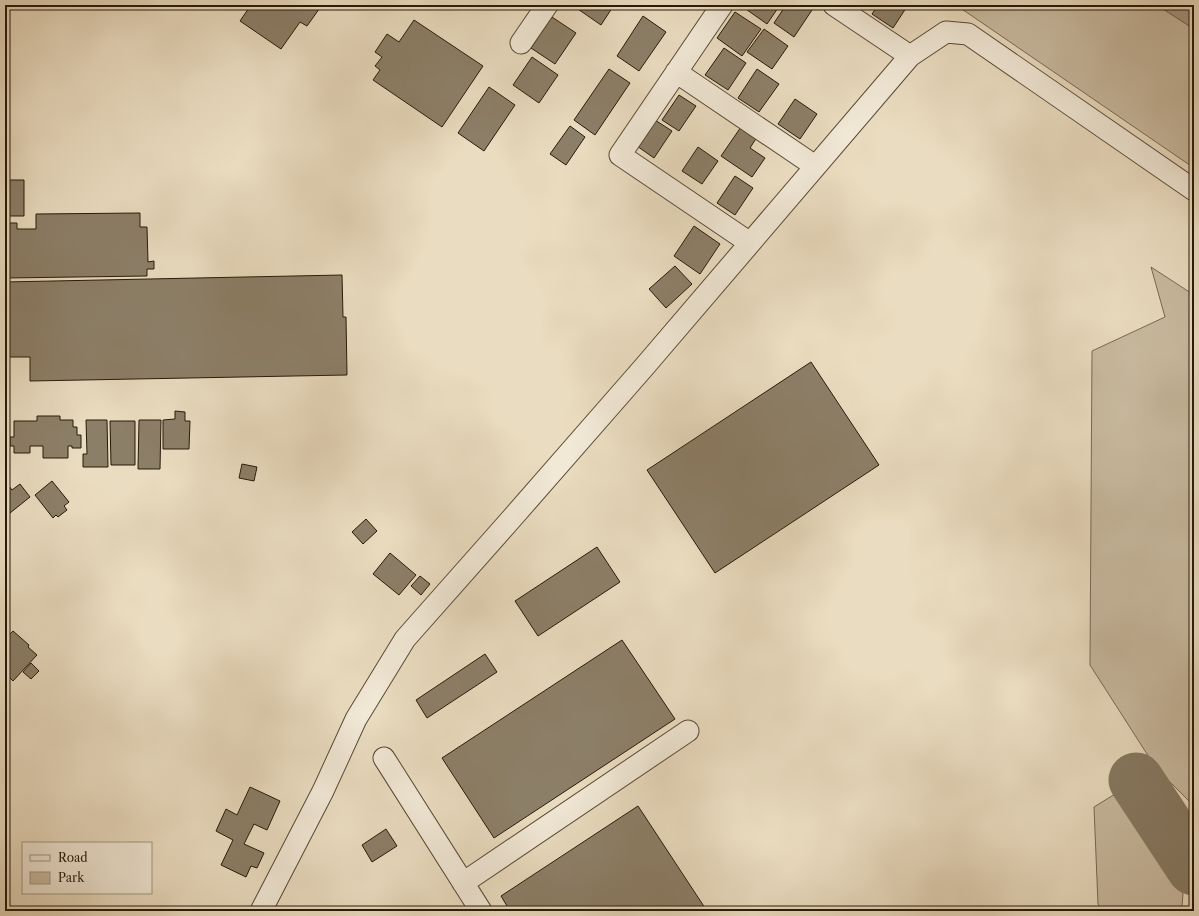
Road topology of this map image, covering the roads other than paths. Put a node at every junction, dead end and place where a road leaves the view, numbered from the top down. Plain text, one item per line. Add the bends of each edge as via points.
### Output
1 (547, 5) edge
2 (722, 5) edge
3 (834, 5) edge
4 (521, 43) dead end
5 (910, 56) junction
6 (676, 72) junction
7 (815, 166) junction
8 (1194, 190) edge
9 (750, 243) junction
10 (688, 731) dead end
11 (384, 758) dead end
12 (463, 883) junction
13 (261, 911) edge
14 (481, 911) edge

1 - 4 street
2 - 6 street
3 - 5 street
5 - 7 street
5 - 8 street via 946,32 968,34
6 - 7 street
6 - 9 street via 620,155
7 - 9 street
9 - 13 street via 405,639 356,719 323,791
10 - 12 street
11 - 12 street
12 - 14 street

